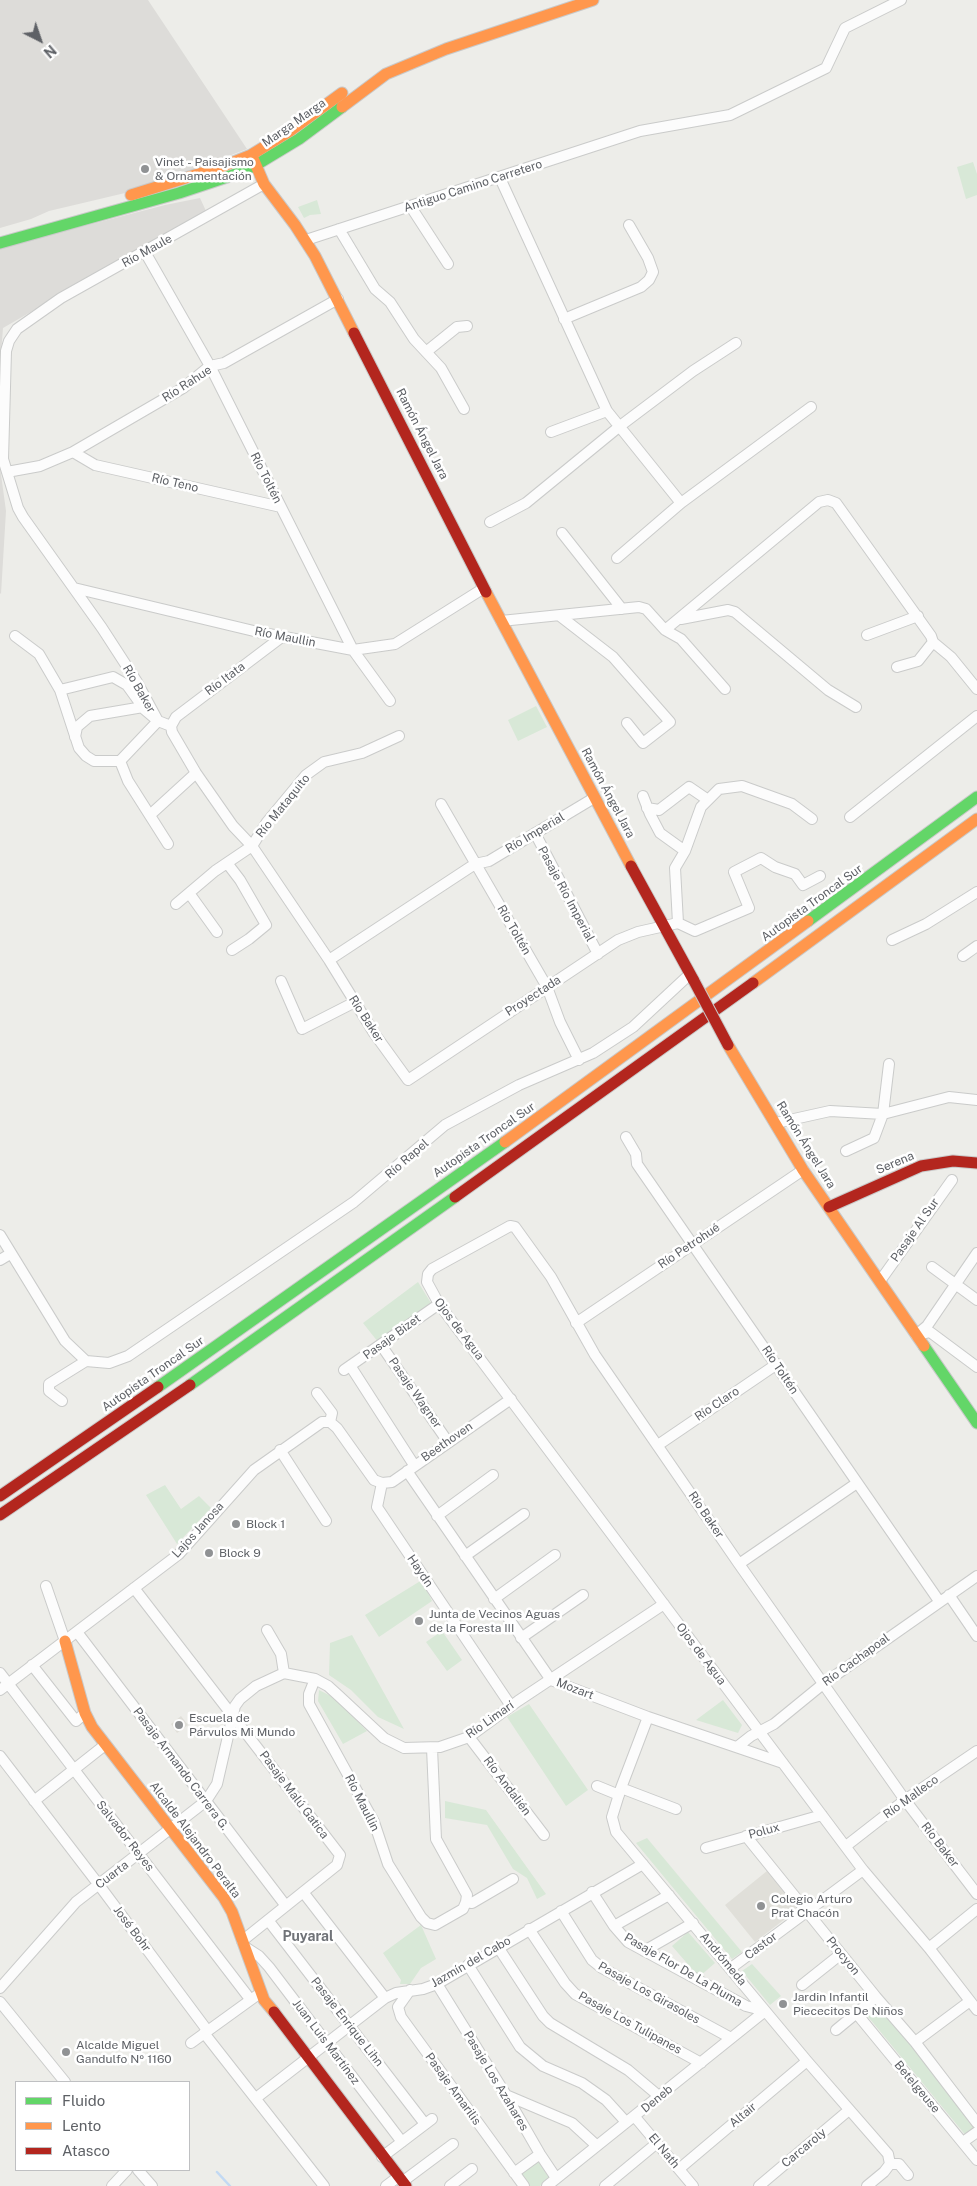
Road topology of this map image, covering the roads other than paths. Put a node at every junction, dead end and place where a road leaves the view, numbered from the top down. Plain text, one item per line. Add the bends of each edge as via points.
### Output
1 (591, 0) edge
2 (901, 0) edge
3 (254, 160) junction
4 (500, 178) junction
5 (264, 184) junction
6 (411, 207) junction
7 (629, 225) dead end
8 (339, 229) junction
9 (0, 236) edge
10 (306, 240) junction
11 (0, 243) edge
12 (145, 252) junction
13 (448, 264) dead end
14 (338, 299) junction
15 (30, 318) joint
16 (564, 319) junction
17 (467, 326) dead end
18 (736, 343) dead end
19 (426, 352) junction
20 (210, 366) junction
21 (811, 407) dead end
22 (464, 409) dead end
23 (607, 412) junction
24 (620, 426) junction
25 (551, 432) dead end
26 (74, 452) junction
27 (7, 472) junction
28 (681, 504) junction
29 (280, 507) junction
30 (490, 522) dead end
31 (562, 534) dead end
32 (617, 558) dead end
33 (74, 588) junction
34 (484, 588) junction
35 (622, 609) junction
36 (560, 616) junction
37 (918, 616) junction
38 (680, 619) junction
39 (501, 621) junction
40 (665, 630) junction
41 (867, 635) dead end
42 (15, 636) dead end
43 (283, 636) junction
44 (933, 642) junction
45 (353, 650) junction
46 (896, 667) dead end
47 (725, 689) dead end
48 (977, 689) edge
49 (60, 690) junction
50 (390, 701) dead end
51 (143, 707) junction
52 (856, 707) dead end
53 (977, 716) edge
54 (158, 721) junction
55 (627, 723) dead end
56 (171, 726) junction
57 (399, 736) dead end
58 (75, 737) junction
59 (120, 761) junction
60 (196, 773) junction
61 (643, 796) dead end
62 (977, 797) edge
63 (594, 798) junction
64 (708, 800) junction
65 (441, 804) dead end
66 (648, 808) junction
67 (150, 815) junction
68 (850, 817) dead end
69 (812, 819) dead end
70 (977, 819) edge
71 (534, 834) junction
72 (168, 844) dead end
73 (252, 846) junction
74 (685, 851) junction
75 (227, 863) junction
76 (475, 864) junction
77 (820, 876) dead end
78 (977, 892) edge
79 (189, 893) junction
80 (176, 904) dead end
81 (678, 922) junction
82 (664, 925) junction
83 (217, 932) dead end
84 (892, 940) dead end
85 (977, 946) edge
86 (232, 950) dead end
87 (598, 954) junction
88 (963, 956) dead end
89 (329, 960) junction
90 (692, 977) junction
91 (281, 981) dead end
92 (547, 987) junction
93 (355, 1002) junction
94 (579, 1060) junction
95 (889, 1064) dead end
96 (408, 1080) joint
97 (977, 1100) edge
98 (883, 1114) junction
99 (776, 1123) junction
100 (626, 1137) dead end
101 (846, 1151) dead end
102 (977, 1163) edge
103 (803, 1170) junction
104 (952, 1180) dead end
105 (829, 1207) junction
106 (0, 1235) edge
107 (693, 1244) junction
108 (977, 1253) edge
109 (10, 1254) junction
110 (0, 1260) edge
111 (932, 1267) dead end
112 (880, 1281) junction
113 (954, 1284) junction
114 (432, 1292) joint
115 (977, 1300) edge
116 (438, 1304) junction
117 (576, 1323) junction
118 (916, 1335) junction
119 (381, 1345) junction
120 (86, 1361) junction
121 (777, 1364) junction
122 (977, 1366) edge
123 (348, 1369) joint
124 (317, 1393) dead end
125 (511, 1398) junction
126 (62, 1401) dead end
127 (330, 1422) junction
128 (977, 1423) edge
129 (448, 1442) junction
130 (658, 1445) junction
131 (280, 1450) junction
132 (410, 1468) junction
133 (493, 1475) dead end
134 (382, 1483) junction
135 (857, 1483) junction
136 (0, 1496) edge
137 (524, 1514) dead end
138 (0, 1515) edge
139 (437, 1516) junction
140 (326, 1521) dead end
141 (555, 1555) dead end
142 (465, 1556) junction
143 (738, 1564) junction
144 (977, 1576) edge
145 (46, 1586) dead end
146 (134, 1588) junction
147 (583, 1595) dead end
148 (950, 1595) junction
149 (494, 1599) junction
150 (939, 1601) junction
151 (664, 1604) junction
152 (267, 1630) dead end
153 (77, 1632) junction
154 (977, 1636) edge
155 (522, 1638) junction
156 (65, 1641) junction
157 (32, 1665) junction
158 (0, 1673) edge
159 (284, 1673) junction
160 (315, 1680) junction
161 (551, 1680) junction
162 (823, 1684) junction
163 (4, 1687) edge
164 (511, 1706) junction
165 (85, 1713) junction
166 (232, 1714) junction
167 (648, 1717) junction
168 (760, 1731) junction
169 (469, 1736) junction
170 (105, 1744) junction
171 (737, 1747) junction
172 (432, 1748) junction
173 (977, 1751) edge
174 (0, 1756) edge
175 (783, 1763) junction
176 (74, 1769) junction
177 (597, 1786) dead end
178 (620, 1792) junction
179 (905, 1800) junction
180 (34, 1801) junction
181 (206, 1801) junction
182 (676, 1809) dead end
183 (822, 1815) junction
184 (170, 1830) junction
185 (544, 1835) dead end
186 (746, 1836) junction
187 (846, 1846) junction
188 (706, 1848) dead end
189 (140, 1854) junction
190 (643, 1864) junction
191 (863, 1870) junction
192 (513, 1879) dead end
193 (99, 1885) junction
194 (303, 1892) junction
195 (592, 1892) junction
196 (977, 1894) edge
197 (669, 1895) junction
198 (466, 1902) junction
199 (286, 1906) junction
200 (977, 1909) edge
201 (561, 1911) junction
202 (806, 1912) junction
203 (268, 1920) junction
204 (693, 1923) junction
205 (614, 1926) junction
206 (529, 1929) junction
207 (243, 1944) junction
208 (498, 1947) junction
209 (929, 1948) junction
210 (644, 1951) junction
211 (841, 1954) junction
212 (468, 1966) junction
213 (731, 1968) junction
214 (437, 1984) junction
215 (802, 1985) dead end
216 (0, 1988) edge
217 (410, 1990) junction
218 (261, 1993) junction
219 (876, 1997) junction
220 (385, 1998) junction
221 (250, 1999) junction
222 (970, 2000) junction
223 (0, 2002) edge
224 (977, 2010) edge
225 (765, 2011) junction
226 (857, 2014) junction
227 (350, 2025) junction
228 (836, 2030) dead end
229 (206, 2031) junction
230 (731, 2038) junction
231 (915, 2042) junction
232 (327, 2043) junction
233 (191, 2044) dead end
234 (307, 2058) junction
235 (807, 2061) junction
236 (702, 2063) junction
237 (64, 2081) edge
238 (506, 2095) junction
239 (660, 2097) junction
240 (256, 2098) junction
241 (849, 2110) junction
242 (630, 2120) junction
243 (977, 2123) edge
244 (977, 2132) edge
245 (402, 2142) junction
246 (963, 2142) junction
247 (657, 2143) junction
248 (453, 2144) dead end
249 (596, 2145) junction
250 (540, 2154) junction
251 (382, 2157) junction
252 (977, 2160) edge
253 (890, 2164) junction
254 (472, 2169) dead end
255 (679, 2170) junction
256 (126, 2171) edge
257 (139, 2171) edge
258 (514, 2173) junction
259 (908, 2175) dead end
260 (556, 2178) junction
261 (402, 2181) edge
262 (112, 2186) edge
263 (152, 2186) edge
264 (324, 2186) edge
265 (386, 2186) edge
266 (450, 2186) edge
267 (524, 2186) edge
268 (547, 2186) edge
269 (605, 2186) edge
270 (693, 2186) edge
271 (759, 2186) edge
272 (867, 2186) edge

1 - 3 main road, Marga Marga via 446,49 386,74 299,139
2 - 4 street, Antiguo Camino Carretero via 845,28 826,68 730,115 640,132
3 - 5 main road, Ramón Ángel Jara
3 - 9 main road, Marga Marga
3 - 11 main road, Marga Marga via 234,175 179,193
4 - 6 street, Antiguo Camino Carretero
4 - 16 street
5 - 10 main road, Ramón Ángel Jara
5 - 12 street, Río Maule
6 - 8 street, Antiguo Camino Carretero
6 - 13 street
7 - 16 street via 648,258 653,272 649,280 640,287
8 - 10 street, Antiguo Camino Carretero
8 - 19 street via 375,289 390,302 414,340
10 - 14 main road, Ramón Ángel Jara
12 - 15 street, Río Maule
12 - 20 street, Río Toltén
14 - 20 street, Río Rahue via 224,363
14 - 34 main road, Ramón Ángel Jara
15 - 27 street, Río Baker via 17,329 6,351 3,459
16 - 23 street
17 - 19 street via 456,327
18 - 24 street
19 - 22 street via 441,368
20 - 26 street, Río Rahue via 183,388
20 - 29 street, Río Toltén
21 - 28 street
23 - 24 street
23 - 25 street
24 - 28 street
24 - 30 street via 526,503
26 - 27 street, Río Rahue via 40,466
26 - 29 street, Río Teno via 95,465
27 - 33 street, Río Baker via 23,517
28 - 32 street
29 - 45 street, Río Toltén
31 - 35 street
33 - 43 street, Río Maullin
33 - 54 street, Río Baker via 137,682
34 - 39 main road, Ramón Ángel Jara
34 - 45 street, Río Maullin via 395,644
35 - 36 street
35 - 40 street via 646,609
36 - 39 street
36 - 55 street via 613,657 670,722 643,743
37 - 38 street via 836,503 828,500 819,502
37 - 41 street
37 - 44 street
38 - 40 street
38 - 52 street via 728,610 735,612 828,690
39 - 63 main road, Ramón Ángel Jara
40 - 47 street via 681,638
42 - 49 street via 39,654
43 - 45 street, Río Maullin
43 - 56 street, Río Itata via 176,717
44 - 46 street via 918,661
44 - 48 street via 951,657
45 - 50 street, Río Toltén
49 - 51 street via 113,677 127,685
49 - 58 street
51 - 54 street
51 - 58 street via 90,716 77,727
53 - 68 street
54 - 56 street, Río Baker
54 - 59 street
56 - 60 street, Río Baker
57 - 73 street, Río Mataquito via 362,753 324,762 306,774
58 - 59 street via 79,748 94,761
59 - 67 street via 128,781
60 - 67 street
60 - 73 street, Río Baker via 233,826
61 - 66 street
62 - 136 main road, Autopista Troncal Sur via 617,1062
63 - 71 street, Río Imperial
63 - 82 main road, Ramón Ángel Jara
64 - 66 street via 689,787 659,810
64 - 69 street via 719,789 742,786 792,804
64 - 74 street via 701,807
65 - 76 street, Río Toltén
66 - 74 street via 660,833
67 - 72 street
70 - 138 main road via 505,1162 242,1349
71 - 76 street, Río Imperial via 489,861
71 - 87 street, Pasaje Río Imperial
73 - 75 street
73 - 89 street, Río Baker
74 - 81 street via 675,868
75 - 79 street
75 - 86 street via 266,925
76 - 89 street
76 - 92 street, Río Toltén
77 - 81 street via 803,885 795,874 761,858 734,872 749,908 695,931
78 - 84 street via 926,924
79 - 80 street
79 - 83 street
81 - 82 street, Proyectada
82 - 87 street, Proyectada via 618,940
82 - 90 main road, Ramón Ángel Jara
85 - 88 street
87 - 92 street, Proyectada
89 - 93 street, Río Baker
90 - 94 street, Río Rapel via 633,1027
90 - 99 main road, Ramón Ángel Jara, bridge
91 - 93 street via 302,1030
92 - 94 street, Río Toltén
92 - 96 street, Proyectada
93 - 96 street, Río Baker
94 - 120 street, Río Rapel via 519,1085 446,1125 354,1202 128,1356 108,1363
95 - 98 street
97 - 98 street via 950,1097
98 - 99 street via 830,1111
98 - 101 street via 874,1138
99 - 103 main road, Ramón Ángel Jara
100 - 107 street, Río Toltén via 636,1154 637,1164
102 - 105 main road, Serena via 953,1161 921,1166
103 - 105 main road, Ramón Ángel Jara
103 - 107 street, Río Petrohué
104 - 112 street, Pasaje Al Sur
105 - 112 main road, Ramón Ángel Jara
106 - 109 street
107 - 117 street, Río Petrohué
107 - 121 street, Río Toltén
108 - 113 street
109 - 110 street
109 - 120 street via 65,1341
111 - 113 street
112 - 118 main road, Ramón Ángel Jara
113 - 115 street
113 - 118 street via 927,1326
114 - 116 street, Ojos de Agua
114 - 117 street, Río Baker via 427,1282 432,1269 510,1226 515,1227 551,1277
116 - 119 street, Pasaje Bizet
116 - 125 street, Ojos de Agua
117 - 130 street, Río Baker
118 - 122 street via 930,1332
118 - 128 main road, Ramón Ángel Jara
119 - 123 street, Pasaje Bizet
119 - 129 street, Pasaje Wagner
120 - 126 street via 49,1384 49,1390
121 - 130 street, Río Claro
121 - 135 street, Río Toltén
123 - 132 street, Mozart
124 - 127 street via 332,1413
125 - 129 street, Beethoven
125 - 151 street, Ojos de Agua
127 - 131 street, Lajos Janosa via 322,1422
127 - 134 street via 374,1480
129 - 132 street, Beethoven
130 - 143 street, Río Baker
131 - 140 street
131 - 146 street, Lajos Janosa via 254,1470 179,1554
132 - 134 street, Beethoven via 392,1482
132 - 139 street, Mozart
133 - 139 street
134 - 164 street, Haydn via 377,1507
135 - 143 street
135 - 150 street, Río Toltén
137 - 142 street
139 - 142 street, Mozart
141 - 149 street
142 - 149 street, Mozart
143 - 162 street, Río Baker
144 - 148 street, Río Cachapoal
145 - 156 street
146 - 153 street, Lajos Janosa
146 - 166 street, Pasaje Malú Gatica
147 - 155 street
148 - 150 street, Río Cachapoal
148 - 154 street
149 - 155 street, Mozart
150 - 162 street, Río Cachapoal
151 - 161 street, Río Limarí
151 - 168 street, Ojos de Agua
152 - 159 street via 281,1654
153 - 156 street, Lajos Janosa
153 - 181 street, Pasaje Armando Carrera G.
155 - 161 street, Mozart
156 - 157 street, Lajos Janosa
156 - 165 main road, Alcalde Alejandro Peralta
157 - 163 street, Lajos Janosa
157 - 165 street via 76,1721
158 - 163 street, Salvador Reyes
159 - 160 street, Río Limarí
159 - 166 street, Cuarta via 256,1686 240,1699
160 - 172 street, Río Limarí via 334,1691 384,1738 404,1748
160 - 198 street, Río Maullin via 309,1704 374,1822 388,1864 421,1917 427,1924 435,1925 463,1909
161 - 164 street, Río Limarí
161 - 167 street, Mozart
162 - 168 street, Río Cachapoal via 774,1724
162 - 179 street, Río Baker
163 - 176 street, Salvador Reyes
164 - 169 street, Río Limarí
165 - 170 main road, Alcalde Alejandro Peralta
166 - 181 street, Cuarta via 217,1784
166 - 194 street, Pasaje Malú Gatica via 340,1855 337,1865
167 - 171 street, Mozart
167 - 178 street, Andrómeda
168 - 171 street, Río Cachapoal
168 - 175 street, Ojos de Agua
169 - 172 street, Río Limarí
169 - 185 street, Río Andalién
170 - 176 street
170 - 184 main road, Alcalde Alejandro Peralta
171 - 175 street, Mozart
172 - 198 street via 436,1839 464,1886
173 - 179 street, Río Malleco
174 - 180 street, José Bohr
175 - 183 street, Ojos de Agua
176 - 180 street
176 - 189 street, Salvador Reyes
177 - 178 street
178 - 182 street
178 - 190 street, Andrómeda via 612,1817 613,1825
179 - 187 street, Río Malleco
179 - 196 street, Río Baker
180 - 193 street, José Bohr
181 - 184 street, Cuarta
181 - 199 street, Pasaje Armando Carrera G.
183 - 186 street, Polux
183 - 187 street, Ojos de Agua
184 - 189 street, Cuarta
184 - 207 main road, Alcalde Alejandro Peralta via 229,1905
186 - 188 street, Polux
186 - 202 street, Procyon
187 - 191 street, Ojos de Agua
189 - 193 street, Cuarta
189 - 221 street, Salvador Reyes
190 - 195 street, Jazmín del Cabo
190 - 197 street, Andrómeda
191 - 202 street, Castor
191 - 209 street, Ojos de Agua
192 - 198 street via 472,1903
193 - 216 street, Cuarta via 65,1913
193 - 229 street, José Bohr
194 - 199 street
194 - 220 street
195 - 201 street, Jazmín del Cabo
195 - 205 street, Pasaje Flor De La Pluma
197 - 204 street, Andrómeda
197 - 205 street
199 - 203 street
200 - 209 street
201 - 206 street, Jazmín del Cabo
201 - 230 street, Pasaje Los Girasoles via 592,1960 602,1968
202 - 211 street, Procyon
202 - 213 street, Castor
203 - 207 street
203 - 227 street, Pasaje Enrique Lihn
204 - 210 street
204 - 213 street, Andrómeda
205 - 210 street, Pasaje Flor De La Pluma via 628,1942
206 - 208 street, Jazmín del Cabo
206 - 236 street, Pasaje Los Tulipanes via 575,1994
207 - 218 main road, Alcalde Alejandro Peralta
207 - 232 street, Juan Luis Martínez via 269,1967
208 - 212 street, Jazmín del Cabo
208 - 239 street via 550,2023 628,2070
209 - 222 street, Ojos de Agua
210 - 225 street, Pasaje Flor De La Pluma via 746,2006
211 - 215 street
211 - 219 street, Procyon
212 - 214 street, Jazmín del Cabo
212 - 242 street, El Nath via 520,2047 543,2066 582,2083
213 - 225 street, Andrómeda
214 - 217 street, Jazmín del Cabo
214 - 238 street, Pasaje Los Azahares
217 - 220 street, Jazmín del Cabo
217 - 258 street, Pasaje Amarilis via 398,2007 401,2017
218 - 221 street
218 - 234 main road, Alcalde Alejandro Peralta
219 - 226 street
219 - 231 street, Procyon
220 - 227 street, Jazmín del Cabo
221 - 229 street
222 - 224 street, Ojos de Agua
222 - 231 street
223 - 237 street
225 - 230 street, Deneb
225 - 235 street, Andrómeda
226 - 228 street
226 - 246 street, Betelgeuse
227 - 232 street, Jazmín del Cabo
227 - 245 street, Pasaje Enrique Lihn via 428,2121
229 - 233 street
229 - 240 street, José Bohr
230 - 236 street, Deneb
231 - 243 street, Procyon
232 - 234 street, Jazmín del Cabo
232 - 245 street, Juan Luis Martínez
234 - 240 street, Jazmín del Cabo
234 - 251 main road, Alcalde Alejandro Peralta
235 - 241 street, Andrómeda
235 - 255 street, Altair
236 - 239 street, Deneb
238 - 249 street via 572,2123
238 - 250 street, Pasaje Los Azahares
239 - 242 street, Deneb
240 - 264 street, José Bohr
241 - 253 street, Andrómeda via 888,2154
241 - 271 street, Carcaroly
242 - 247 street, El Nath
242 - 249 street, Deneb
244 - 246 street
245 - 251 street
246 - 252 street, Betelgeuse
247 - 255 street, El Nath
247 - 269 street
248 - 261 street
249 - 260 street, Deneb
250 - 258 street
250 - 260 street, Pasaje Los Azahares
251 - 261 main road, Alcalde Alejandro Peralta
253 - 259 street, Andrómeda via 899,2164
253 - 272 street
254 - 266 street
255 - 270 street, El Nath
256 - 262 street
257 - 263 street
258 - 267 street, Pasaje Amarilis
260 - 268 street, Deneb
261 - 265 street

